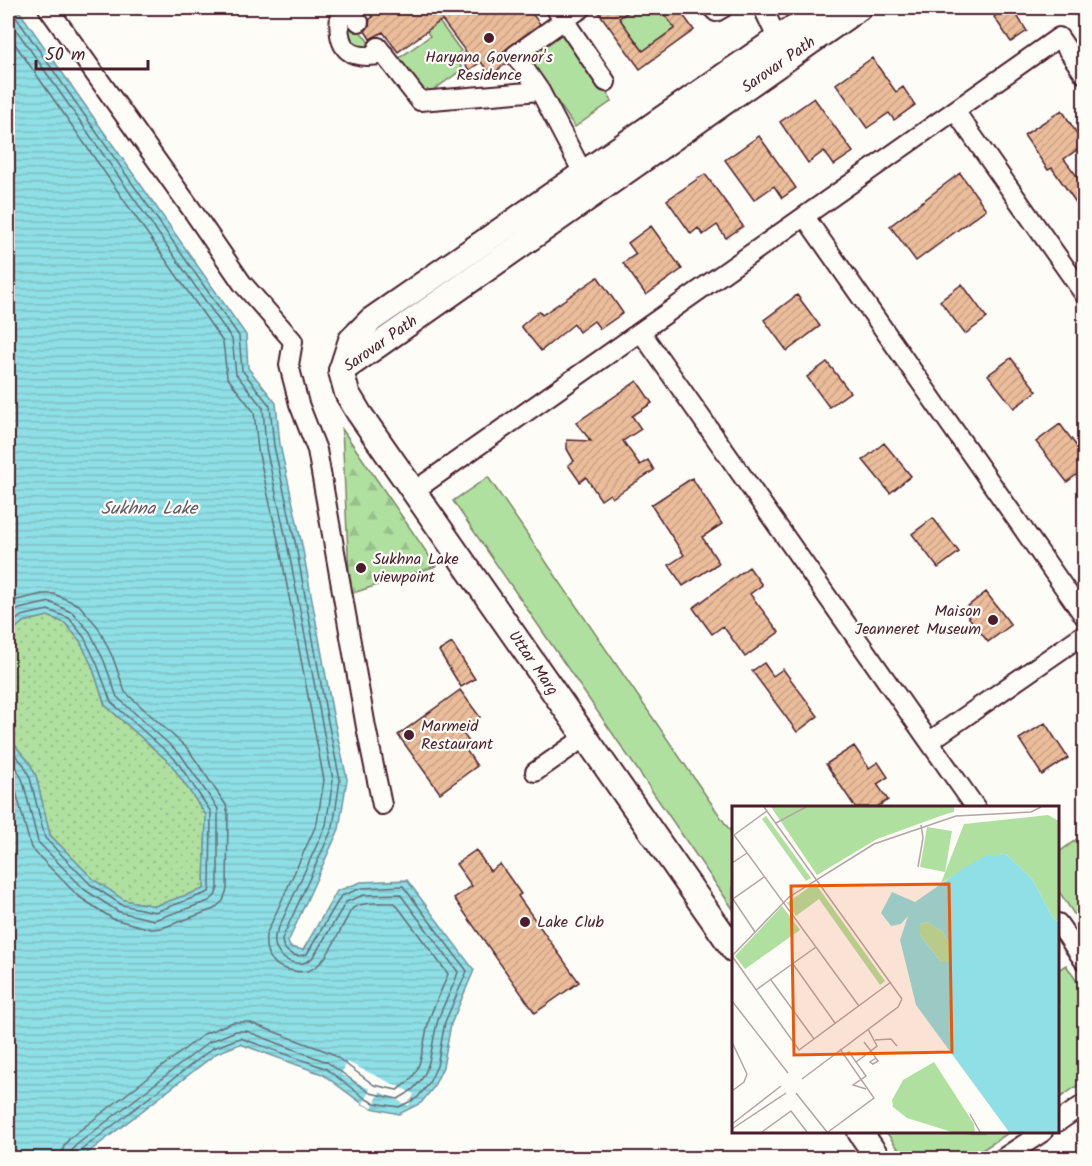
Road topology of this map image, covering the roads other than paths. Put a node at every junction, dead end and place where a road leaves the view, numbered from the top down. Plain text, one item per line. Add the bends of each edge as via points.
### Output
1 (48, 8) edge
2 (582, 8) edge
3 (712, 8) edge
4 (723, 8) edge
5 (763, 8) edge
6 (822, 8) edge
7 (859, 8) edge
8 (559, 14) edge
9 (359, 22) dead end
10 (777, 38) junction
11 (1084, 74) edge
12 (606, 82) dead end
13 (540, 91) junction
14 (955, 111) junction
15 (583, 173) junction
16 (805, 217) junction
17 (1084, 294) edge
18 (642, 332) junction
19 (341, 371) junction
20 (414, 491) junction
21 (1084, 616) edge
22 (1084, 634) edge
23 (585, 737) junction
24 (930, 741) junction
25 (535, 772) dead end
26 (382, 805) dead end
27 (975, 806) edge
28 (1059, 924) edge
29 (732, 947) edge
30 (1084, 961) edge
31 (1084, 1104) edge
32 (1059, 1121) edge
33 (861, 1133) edge
34 (1040, 1133) edge
35 (878, 1158) edge
36 (1003, 1158) edge

1 - 26 street via 242,283 293,341 290,365 299,404 317,450
2 - 8 street
3 - 4 street via 716,12
5 - 10 street
6 - 10 main road, Sarovar Path
7 - 19 main road, Sarovar Path
8 - 12 street
8 - 13 street via 515,55
9 - 13 street via 347,9 340,16 343,47 359,57 381,51 420,101
10 - 15 main road, Sarovar Path
11 - 14 street via 1059,37
13 - 15 street
14 - 16 street
14 - 17 street
15 - 19 main road, Sarovar Path via 371,320 351,340
16 - 18 street
16 - 21 street
18 - 20 street
18 - 24 street
19 - 20 main road, Uttar Marg via 358,413
20 - 23 main road, Uttar Marg
22 - 24 street
23 - 25 street
23 - 29 main road, Uttar Marg
24 - 27 street
28 - 30 street
31 - 32 street
33 - 35 main road
34 - 36 street

